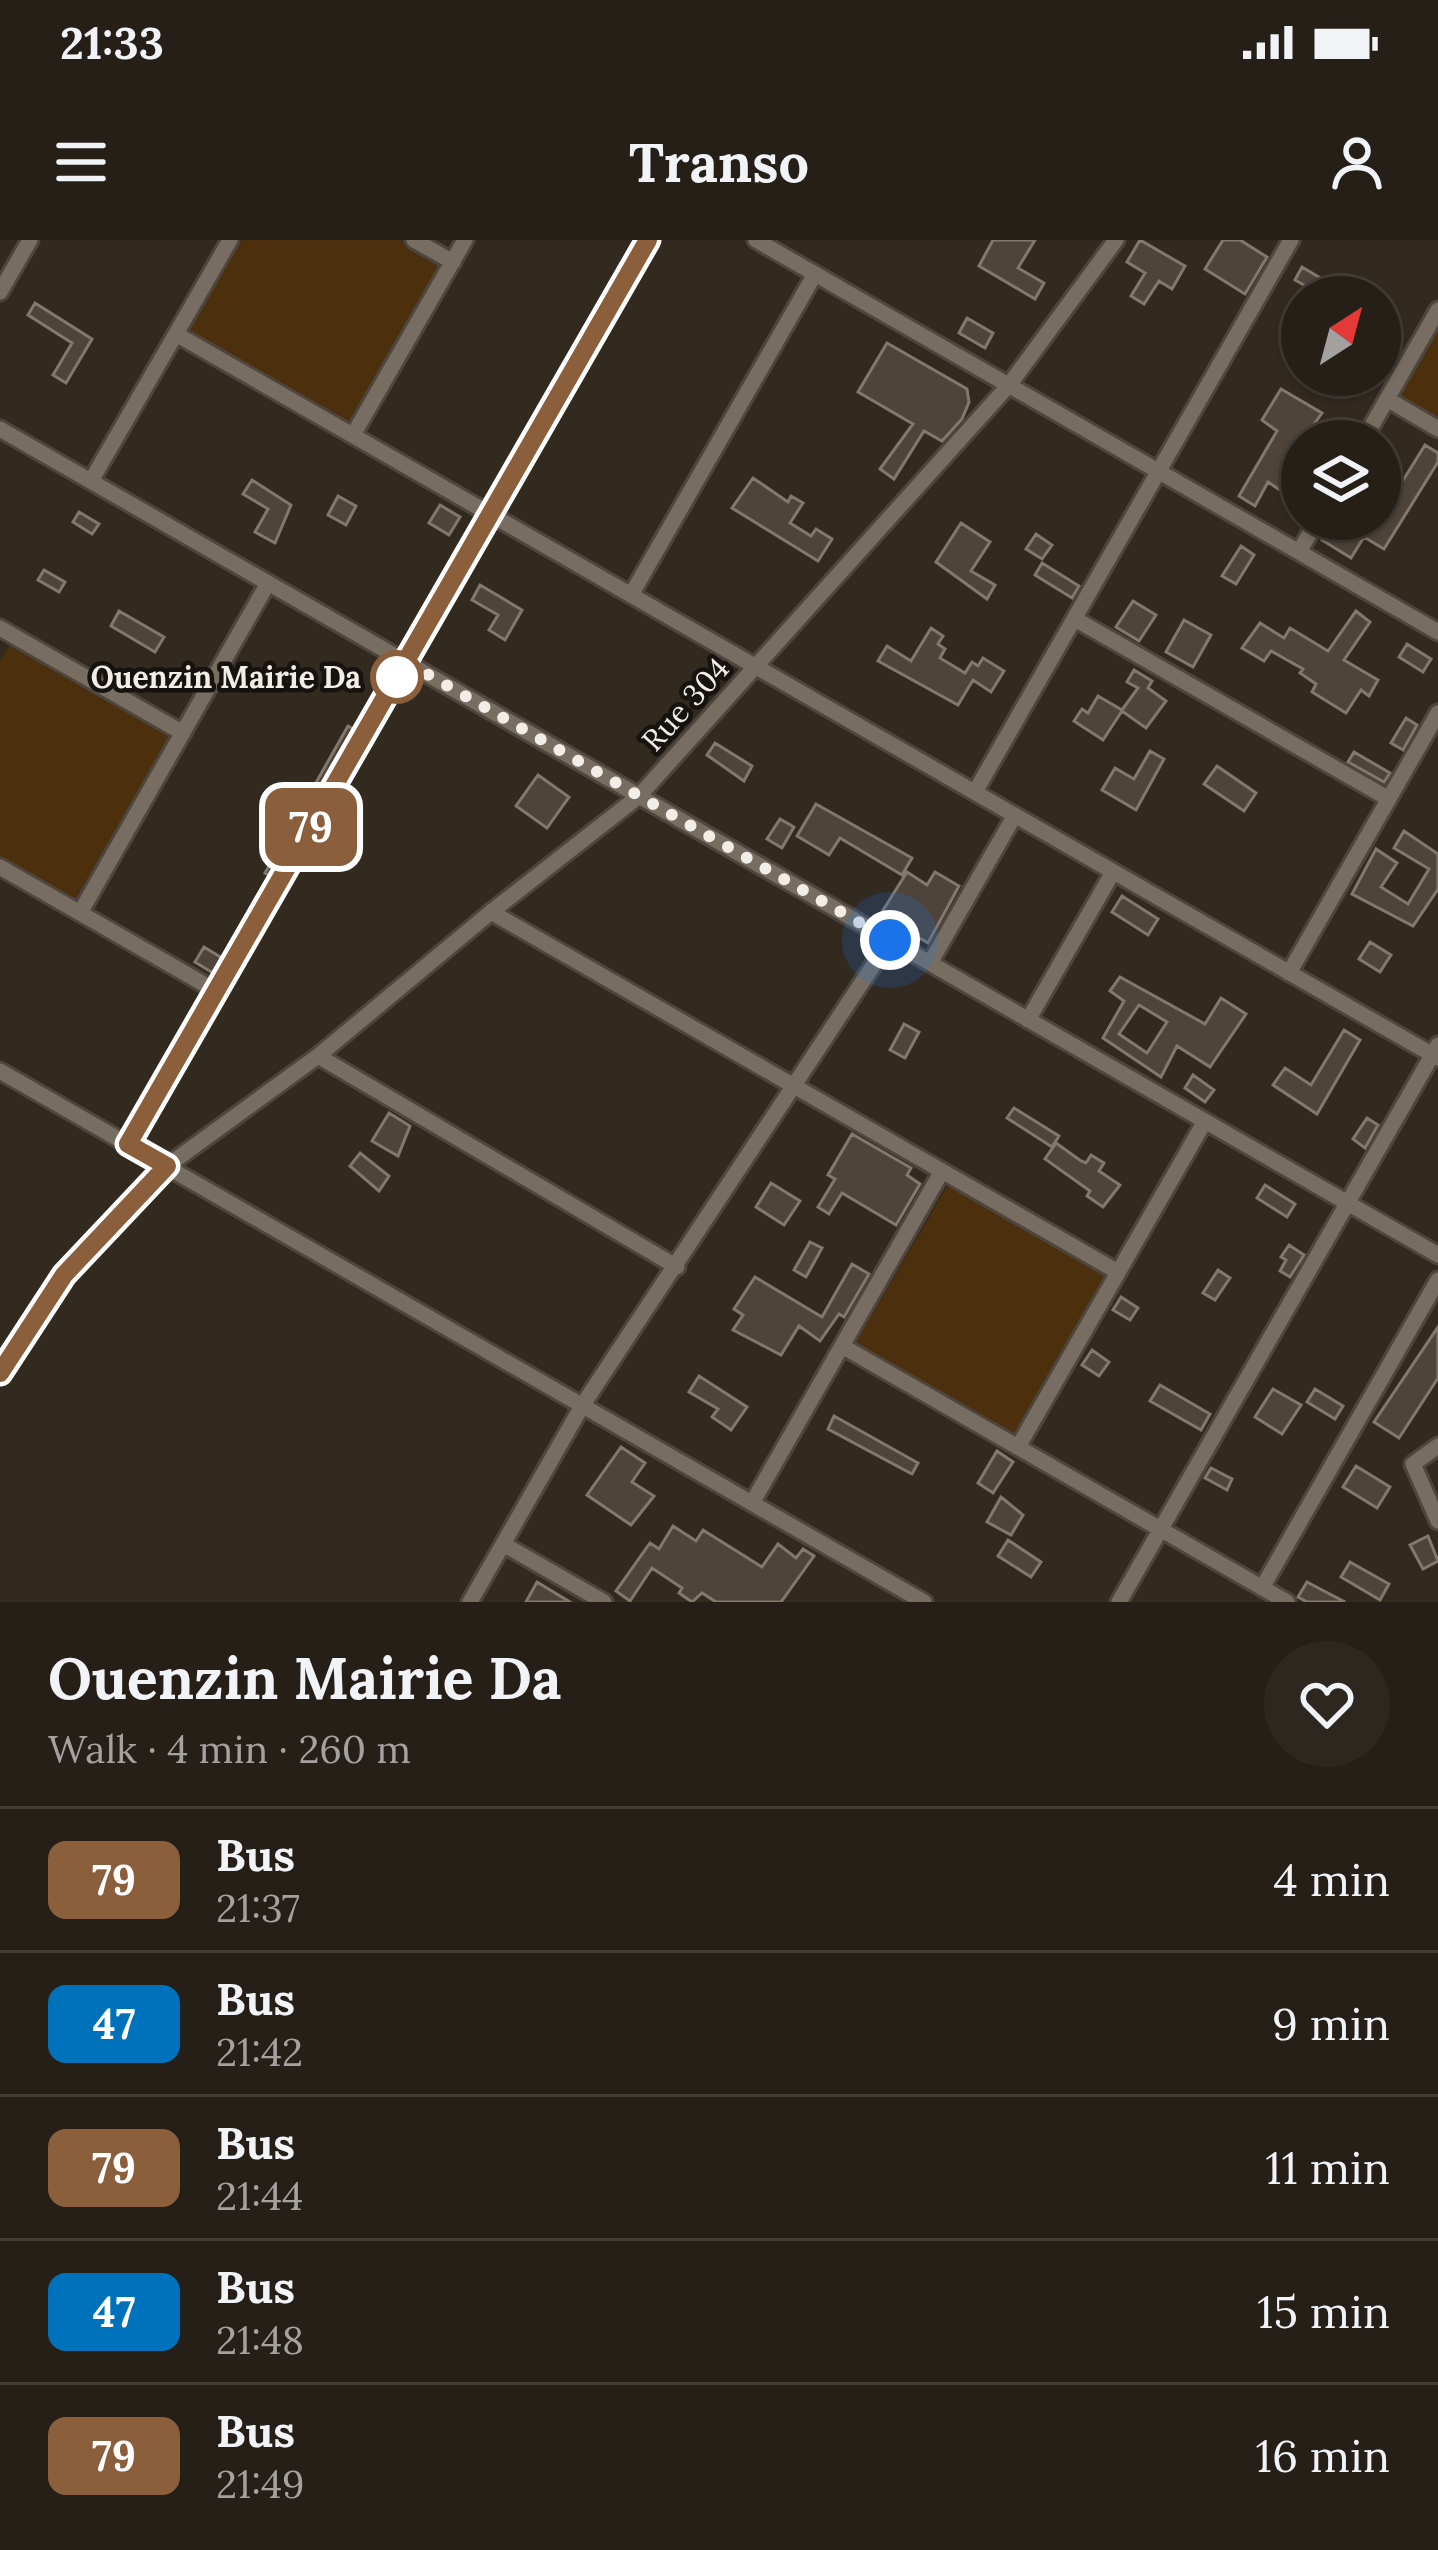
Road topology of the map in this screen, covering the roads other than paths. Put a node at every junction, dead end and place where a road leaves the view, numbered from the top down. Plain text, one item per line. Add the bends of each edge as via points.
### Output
1 (230, 240) edge
2 (414, 240) edge
3 (465, 240) edge
4 (648, 240) edge
5 (756, 240) edge
6 (1292, 240) edge
7 (1108, 242) edge
8 (22, 243) edge
9 (452, 262) junction
10 (815, 274) junction
11 (0, 292) edge
12 (1438, 310) edge
13 (176, 334) junction
14 (1009, 385) junction
15 (1387, 400) junction
16 (1375, 420) edge
17 (0, 429) edge
18 (1438, 429) edge
19 (353, 435) junction
20 (1159, 471) junction
21 (92, 481) junction
22 (491, 514) junction
23 (1306, 540) edge
24 (1299, 552) junction
25 (268, 583) junction
26 (632, 595) junction
27 (1075, 619) junction
28 (2, 632) edge
29 (1438, 632) edge
30 (406, 662) junction
31 (755, 666) junction
32 (1438, 713) edge
33 (183, 733) junction
34 (975, 793) junction
35 (639, 796) junction
36 (1389, 799) junction
37 (1015, 815) junction
38 (0, 867) edge
39 (1113, 872) junction
40 (491, 912) junction
41 (80, 913) junction
42 (890, 940) junction
43 (930, 963) junction
44 (1289, 973) junction
45 (216, 992) junction
46 (1028, 1019) junction
47 (1436, 1053) edge
48 (318, 1056) junction
49 (0, 1071) edge
50 (795, 1086) junction
51 (1205, 1121) junction
52 (128, 1144) junction
53 (167, 1166) junction
54 (942, 1171) junction
55 (1348, 1203) junction
56 (1438, 1255) edge
57 (677, 1267) junction
58 (1118, 1272) junction
59 (1438, 1280) edge
60 (842, 1346) junction
61 (0, 1373) edge
62 (582, 1406) junction
63 (1438, 1446) edge
64 (1018, 1448) junction
65 (752, 1503) junction
66 (1438, 1521) edge
67 (1160, 1529) junction
68 (503, 1544) junction
69 (1262, 1588) junction
70 (470, 1602) edge
71 (604, 1602) edge
72 (925, 1602) edge
73 (1119, 1602) edge
74 (1287, 1602) edge

1 - 13 street
2 - 9 street
3 - 9 street
4 - 22 street
5 - 10 street
6 - 20 street
7 - 14 street, Rue 304
8 - 11 street
9 - 19 street
10 - 14 street
10 - 26 street
12 - 15 street
13 - 19 street
13 - 21 street
14 - 20 street
14 - 31 street, Rue 304
15 - 16 street
15 - 18 street
17 - 21 street
19 - 22 street
20 - 24 street
20 - 27 street
21 - 25 street
22 - 26 street
22 - 30 street
23 - 24 street
24 - 29 street
25 - 30 street
25 - 33 street
26 - 31 street
27 - 34 street
27 - 36 street
28 - 33 street
30 - 35 street
30 - 45 street
31 - 34 street
31 - 35 street, Rue 304
32 - 36 street
33 - 41 street
34 - 37 street
35 - 40 street, Rue 304
35 - 42 street
36 - 44 street
37 - 39 street
37 - 43 street
38 - 41 street
39 - 44 street
39 - 46 street
40 - 48 street, Rue 304
40 - 50 street
41 - 45 street
42 - 43 street
42 - 50 street
43 - 46 street
44 - 47 street
45 - 52 street
46 - 51 street
47 - 55 street
48 - 53 street, Rue 304
48 - 57 street
49 - 52 street
50 - 54 street
50 - 57 street
51 - 55 street
51 - 58 street
52 - 53 street
53 - 61 street, Rue 304 via 64,1275
53 - 62 street
54 - 58 street
54 - 60 street
55 - 56 street
55 - 67 street
57 - 62 street
58 - 64 street
59 - 69 street
60 - 64 street
60 - 65 street
62 - 65 street
62 - 68 street
63 - 66 street via 1413,1464
64 - 67 street
65 - 72 street
67 - 69 street
67 - 73 street
68 - 70 street
68 - 71 street
69 - 74 street

